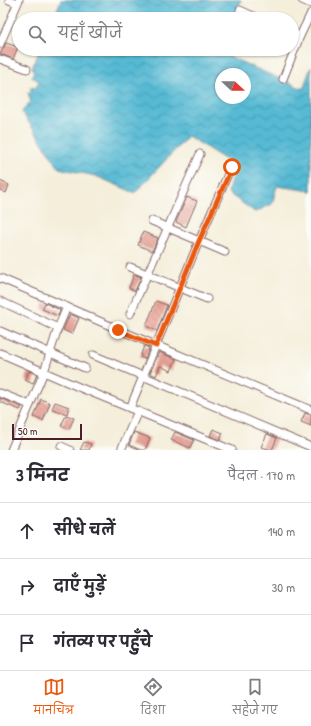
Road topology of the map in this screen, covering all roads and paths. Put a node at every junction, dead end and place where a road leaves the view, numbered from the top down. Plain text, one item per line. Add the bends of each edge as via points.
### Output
1 (9, 0) edge
2 (302, 0) edge
3 (18, 2) edge
4 (311, 4) edge
5 (240, 10) dead end
6 (14, 12) edge
7 (244, 12) edge
8 (311, 13) edge
9 (12, 16) edge
10 (300, 36) edge
11 (0, 44) edge
12 (292, 56) edge
13 (0, 59) edge
14 (27, 69) dead end
15 (283, 78) dead end
16 (200, 154) dead end
17 (232, 167) dead end
18 (152, 221) dead end
19 (168, 228) junction
20 (199, 241) junction
21 (225, 252) dead end
22 (130, 267) dead end
23 (148, 274) junction
24 (0, 278) edge
25 (180, 288) junction
26 (207, 299) dead end
27 (0, 301) edge
28 (67, 307) junction
29 (130, 314) dead end
30 (58, 328) junction
31 (0, 331) edge
32 (156, 346) junction
33 (0, 353) edge
34 (51, 353) junction
35 (93, 355) dead end
36 (85, 368) dead end
37 (44, 372) junction
38 (143, 377) junction
39 (0, 393) edge
40 (30, 405) junction
41 (130, 408) junction
42 (311, 410) edge
43 (138, 411) junction
44 (61, 446) dead end
45 (311, 447) edge
46 (11, 450) edge
47 (70, 450) edge
48 (121, 450) edge
49 (232, 450) edge

1 - 3 street
2 - 4 street
3 - 6 street
5 - 7 street
8 - 10 street
9 - 11 street
12 - 15 street
13 - 14 street
16 - 19 street
17 - 20 street
18 - 19 street
19 - 20 street
19 - 23 street
20 - 21 street
20 - 25 street
22 - 23 street
23 - 25 street
23 - 29 street
24 - 28 street
25 - 26 street
25 - 32 street
27 - 30 street
28 - 30 street
28 - 32 street
30 - 34 street
31 - 34 street
32 - 38 street
32 - 42 street
33 - 37 street
34 - 36 street
34 - 37 street
35 - 38 street
37 - 40 street
37 - 41 street
38 - 41 street
38 - 45 street
39 - 40 street
40 - 46 street
41 - 43 street
43 - 48 street
43 - 49 street
44 - 47 street

